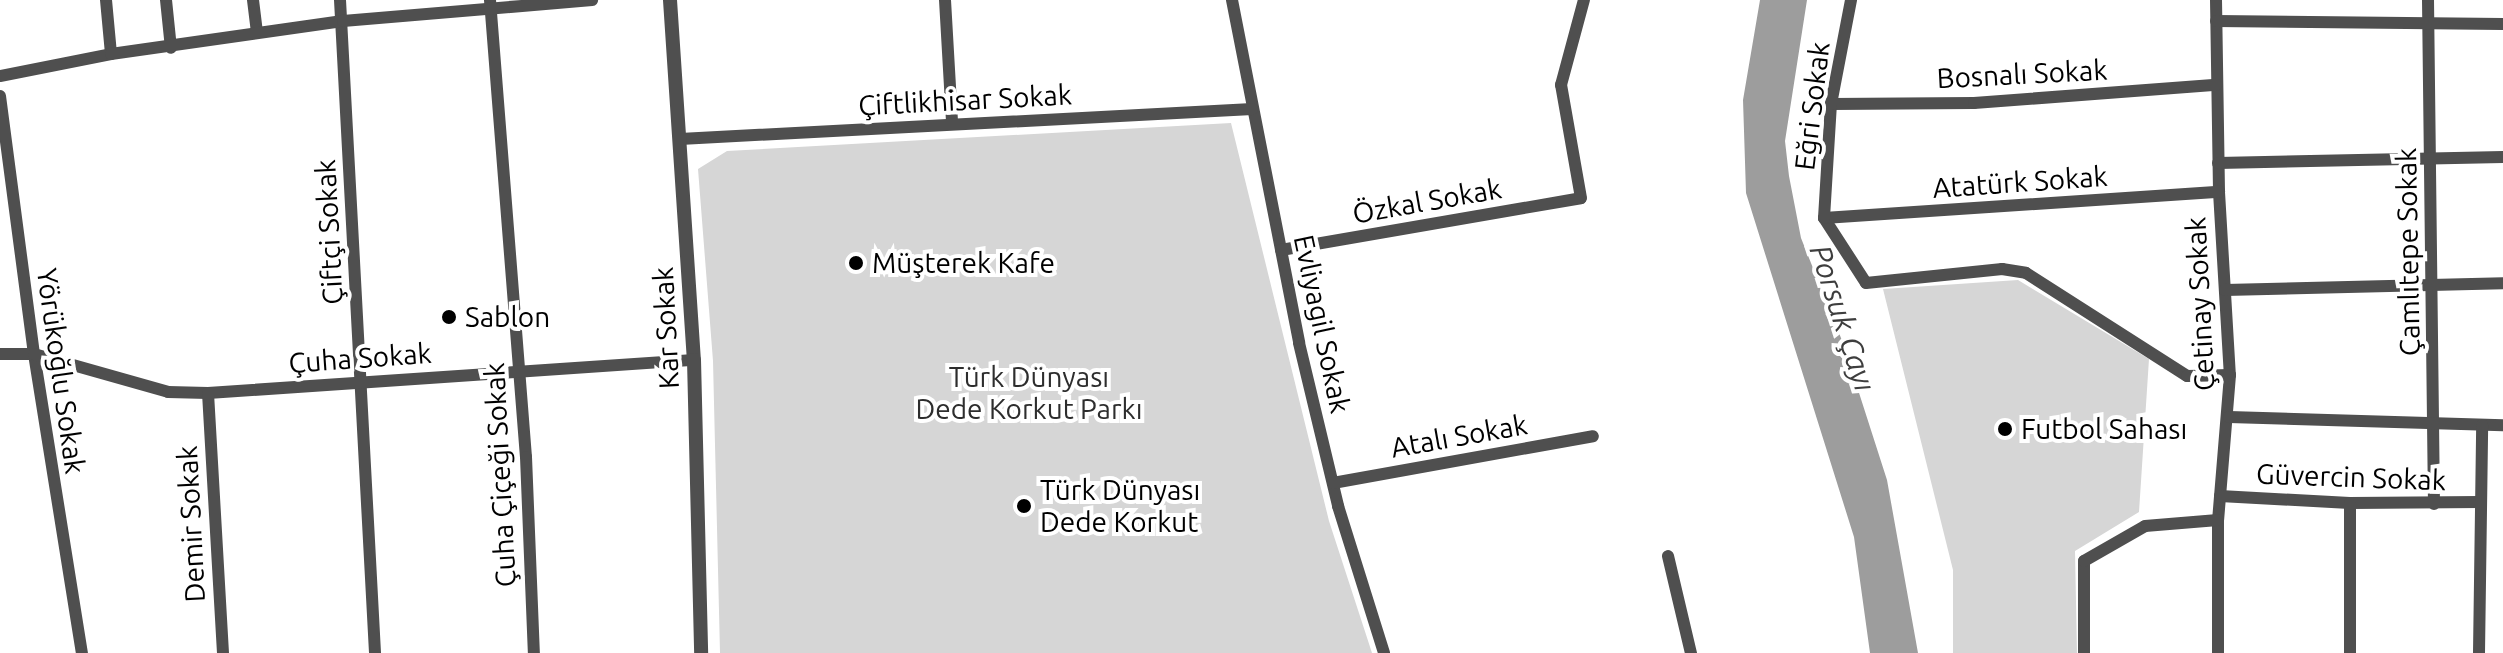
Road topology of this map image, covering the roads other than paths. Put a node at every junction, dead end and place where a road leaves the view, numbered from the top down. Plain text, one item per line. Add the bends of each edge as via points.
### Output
1 (106, 0) edge
2 (166, 0) edge
3 (253, 0) edge
4 (340, 0) edge
5 (592, 0) edge
6 (670, 0) edge
7 (945, 0) edge
8 (1232, 0) edge
9 (1584, 0) edge
10 (1851, 0) edge
11 (2216, 0) edge
12 (2428, 0) edge
13 (490, 4) edge
14 (2428, 20) junction
15 (343, 21) junction
16 (2216, 21) junction
17 (2503, 24) edge
18 (257, 33) junction
19 (171, 48) junction
20 (111, 54) junction
21 (0, 76) edge
22 (2216, 85) junction
23 (0, 96) edge
24 (1831, 104) junction
25 (1252, 109) junction
26 (952, 123) junction
27 (680, 139) junction
28 (2431, 157) junction
29 (2503, 157) edge
30 (2218, 163) junction
31 (2219, 192) junction
32 (1824, 218) junction
33 (1281, 250) junction
34 (2431, 282) junction
35 (2503, 283) edge
36 (2225, 290) junction
37 (0, 354) edge
38 (34, 354) junction
39 (694, 360) junction
40 (520, 372) junction
41 (2230, 375) junction
42 (361, 381) junction
43 (208, 393) junction
44 (2229, 417) junction
45 (2435, 422) junction
46 (2482, 425) junction
47 (2503, 425) edge
48 (1593, 436) dead end
49 (1333, 483) junction
50 (2220, 496) junction
51 (2480, 502) junction
52 (2350, 503) junction
53 (2434, 504) junction
54 (2218, 520) junction
55 (1668, 556) dead end
56 (82, 653) edge
57 (223, 653) edge
58 (375, 653) edge
59 (534, 653) edge
60 (701, 653) edge
61 (1384, 653) edge
62 (1691, 653) edge
63 (2084, 653) edge
64 (2218, 653) edge
65 (2350, 653) edge
66 (2479, 653) edge

1 - 20 street
2 - 19 street
3 - 18 street
4 - 15 street, Çiftçi Sokak
5 - 13 street
6 - 27 street, Kar Sokak
7 - 26 street
8 - 25 street, Evliyagil Sokak
9 - 33 street, Özkal Sokak via 1561,85 1581,198
10 - 24 street, Eğri Sokak
11 - 16 street, Çetinay Sokak
12 - 14 street, Çamlıtepe Sokak
13 - 15 street
13 - 40 street, Çuha Çiçeği Sokak
14 - 16 street
14 - 17 street
14 - 28 street, Çamlıtepe Sokak
15 - 18 street
15 - 42 street, Çiftçi Sokak
16 - 22 street, Çetinay Sokak
18 - 19 street
19 - 20 street
20 - 21 street
22 - 24 street, Bosnalı Sokak via 1974,103
22 - 30 street, Çetinay Sokak
23 - 38 street, Yörükoğlu Sokak
24 - 32 street, Eğri Sokak
25 - 26 street, Çiftlikhisar Sokak
25 - 33 street, Evliyagil Sokak
26 - 27 street, Çiftlikhisar Sokak
27 - 39 street, Kar Sokak
28 - 29 street
28 - 30 street
28 - 34 street, Çamlıtepe Sokak
30 - 31 street, Çetinay Sokak
31 - 32 street, Atatürk Sokak
31 - 36 street, Çetinay Sokak
32 - 41 street via 1866,283 2002,269 2026,273 2187,376
33 - 49 street, Evliyagil Sokak
34 - 35 street
34 - 36 street
34 - 45 street, Çamlıtepe Sokak
36 - 41 street, Çetinay Sokak
37 - 38 street, Çuha Sokak
38 - 43 street, Çuha Sokak via 168,392
38 - 56 street, Yörükoğlu Sokak
39 - 40 street, Çuha Sokak
39 - 60 street, Kar Sokak
40 - 42 street, Çuha Sokak
40 - 59 street, Çuha Çiçeği Sokak
41 - 44 street, Çetinay Sokak
42 - 43 street, Çuha Sokak
42 - 58 street, Çiftçi Sokak
43 - 57 street, Demir Sokak
44 - 45 street
44 - 50 street, Çetinay Sokak
45 - 46 street
45 - 53 street, Çamlıtepe Sokak
46 - 47 street
46 - 51 street
48 - 49 street, Atalı Sokak
49 - 61 street, Evliyagil Sokak
50 - 52 street, Güvercin Sokak
50 - 54 street, Çetinay Sokak
51 - 53 street, Güvercin Sokak
51 - 66 street
52 - 53 street, Güvercin Sokak
52 - 65 street
54 - 63 street via 2145,526 2084,561
54 - 64 street, Çetinay Sokak
55 - 62 street

